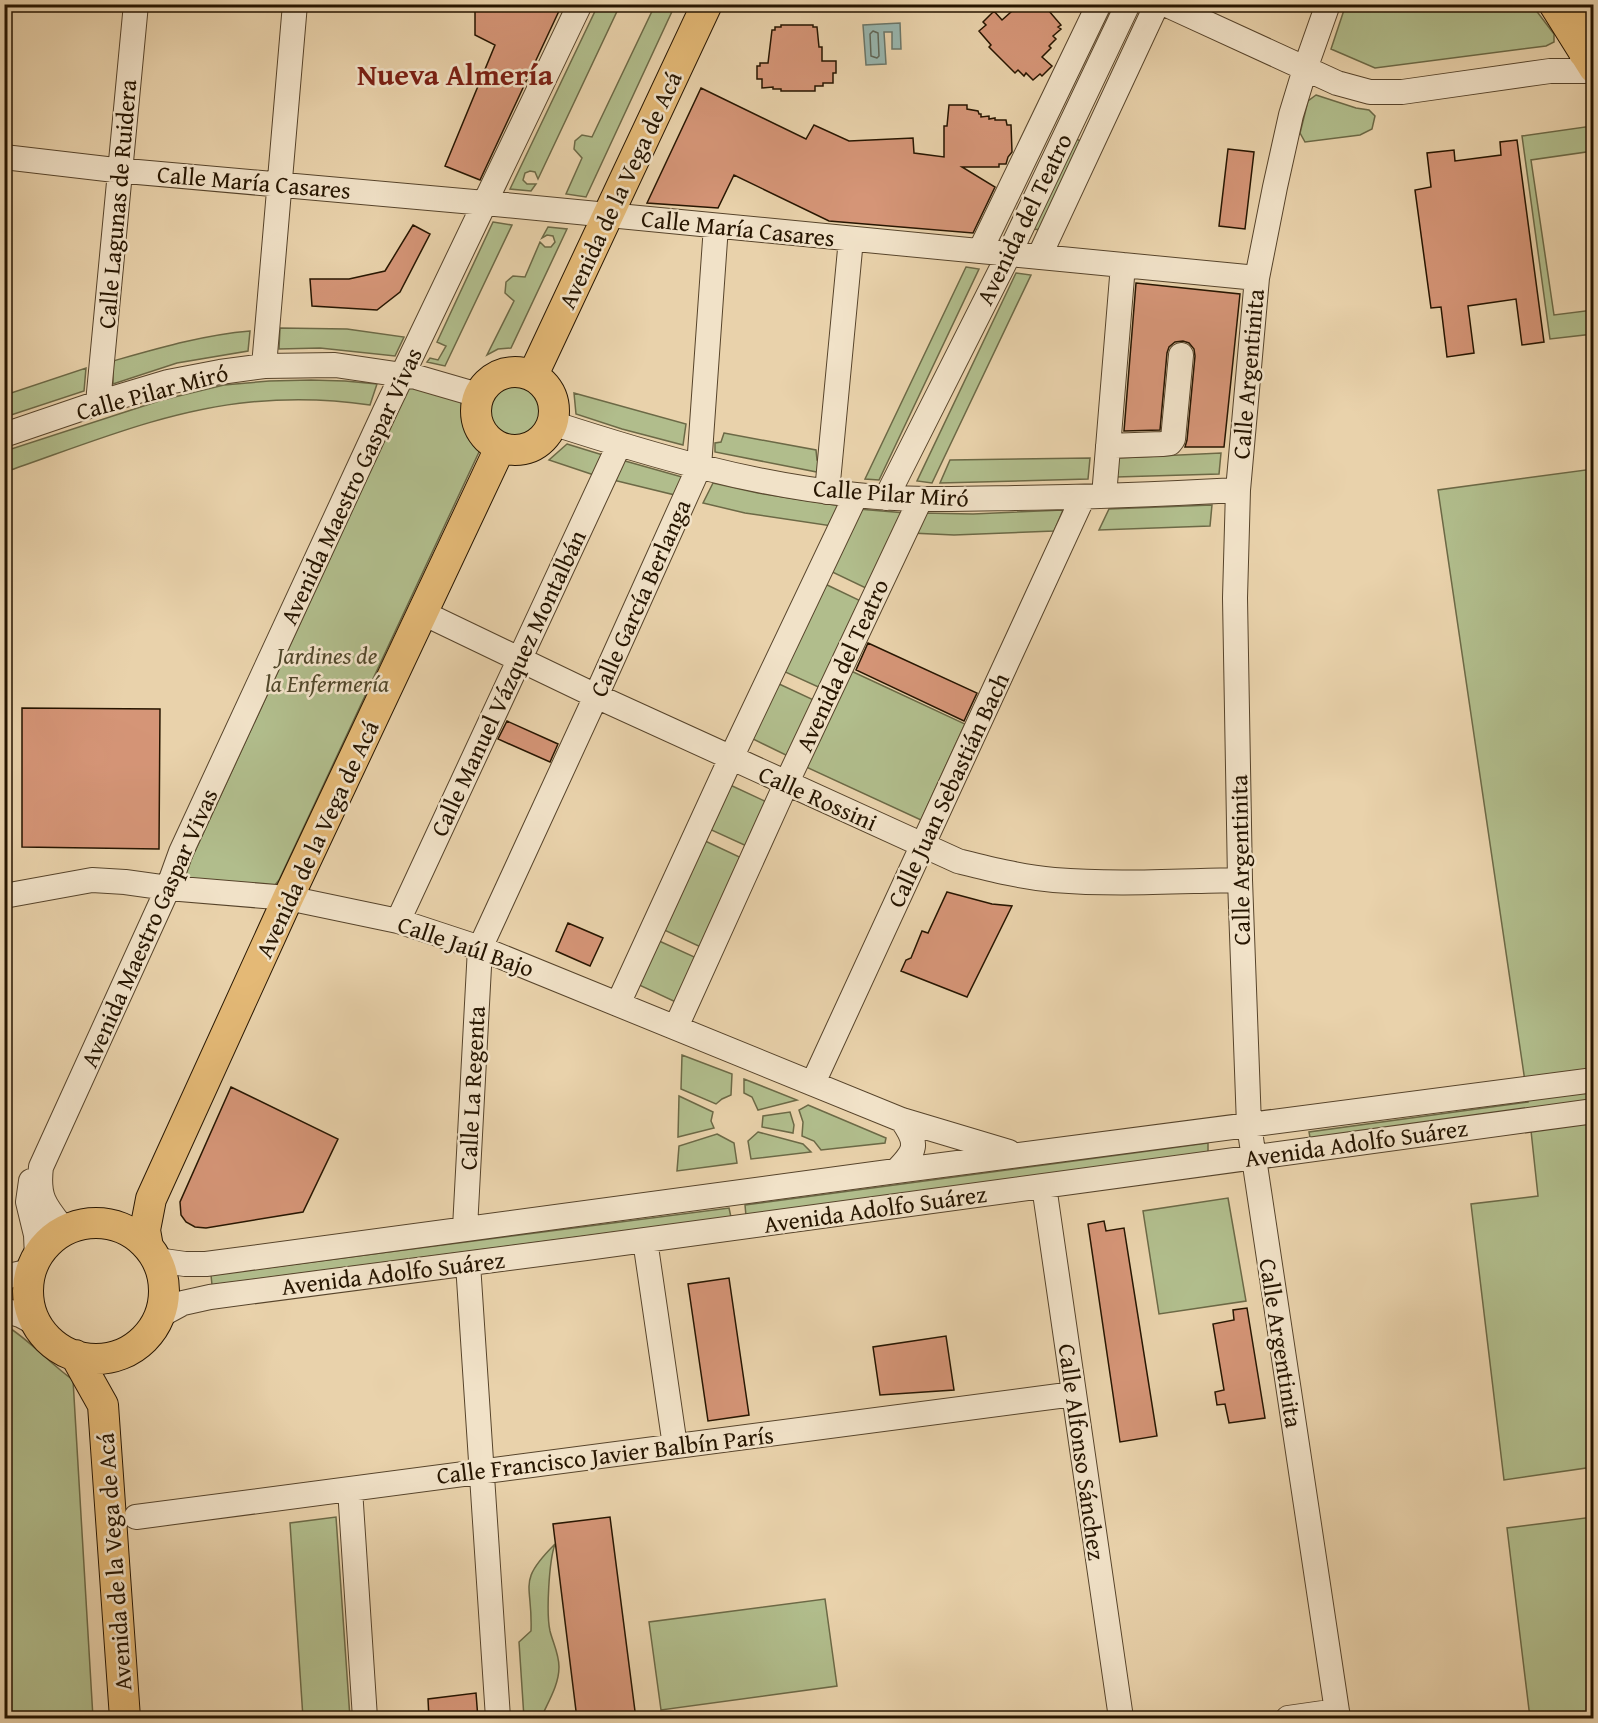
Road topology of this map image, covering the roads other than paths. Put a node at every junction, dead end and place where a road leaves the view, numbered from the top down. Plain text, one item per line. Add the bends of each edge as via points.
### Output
1 (135, 4) edge
2 (295, 4) edge
3 (580, 4) edge
4 (707, 4) edge
5 (1099, 4) edge
6 (1128, 4) edge
7 (1157, 4) edge
8 (1165, 4) edge
9 (1328, 4) edge
10 (1554, 4) edge
11 (1593, 10) edge
12 (1586, 54) edge
13 (1305, 69) junction
14 (4, 157) edge
15 (120, 170) junction
16 (278, 183) junction
17 (485, 202) junction
18 (607, 215) junction
19 (716, 226) junction
20 (851, 238) junction
21 (980, 251) junction
22 (1009, 254) junction
23 (1039, 257) junction
24 (1123, 265) junction
25 (1257, 278) junction
26 (1181, 355) dead end
27 (264, 366) junction
28 (403, 375) junction
29 (533, 375) junction
30 (478, 395) junction
31 (98, 403) junction
32 (552, 423) junction
33 (4, 435) edge
34 (619, 445) junction
35 (1108, 446) junction
36 (500, 448) junction
37 (699, 467) junction
38 (1238, 490) junction
39 (827, 492) junction
40 (856, 495) junction
41 (1094, 496) junction
42 (886, 498) junction
43 (920, 500) junction
44 (423, 613) junction
45 (519, 658) junction
46 (596, 696) junction
47 (731, 758) junction
48 (786, 784) junction
49 (923, 845) junction
50 (1239, 880) junction
51 (168, 888) junction
52 (4, 896) edge
53 (288, 898) junction
54 (398, 921) junction
55 (480, 948) junction
56 (618, 1004) junction
57 (676, 1027) junction
58 (1593, 1080) edge
59 (813, 1083) junction
60 (1593, 1111) edge
61 (902, 1120) junction
62 (1249, 1125) junction
63 (1017, 1155) junction
64 (1253, 1157) junction
65 (41, 1167) junction
66 (896, 1171) junction
67 (1044, 1186) junction
68 (151, 1199) junction
69 (109, 1225) junction
70 (465, 1228) junction
71 (65, 1231) junction
72 (645, 1240) junction
73 (152, 1254) junction
74 (468, 1264) junction
75 (24, 1268) edge
76 (4, 1310) edge
77 (159, 1316) junction
78 (37, 1324) junction
79 (124, 1353) junction
80 (75, 1355) junction
81 (1074, 1394) junction
82 (103, 1405) junction
83 (675, 1446) junction
84 (483, 1471) junction
85 (350, 1489) junction
86 (136, 1517) dead end
87 (1337, 1715) edge
88 (125, 1719) edge
89 (365, 1719) edge
90 (498, 1719) edge
91 (1121, 1719) edge
92 (1288, 1719) edge

1 - 15 street, Calle Lagunas de Ruidera
2 - 16 street
3 - 17 street, Avenida Maestro Gaspar Vivas
4 - 18 main road, Avenida de la Vega de Acá
5 - 21 street, Avenida del Teatro
6 - 22 street, Avenida del Teatro
7 - 23 street, Avenida del Teatro
8 - 13 street
9 - 13 street, Calle Argentinita
10 - 12 main road
11 - 12 main road via 1580,30
12 - 13 street via 1550,71 1402,92 1370,92
13 - 25 street, Calle Argentinita via 1291,115
14 - 15 street, Calle María Casares
15 - 16 street, Calle María Casares
15 - 31 street, Calle Lagunas de Ruidera
16 - 17 street, Calle María Casares
16 - 27 street
17 - 18 street, Calle María Casares
17 - 28 street, Avenida Maestro Gaspar Vivas
18 - 19 street, Calle María Casares
18 - 29 main road, Avenida de la Vega de Acá
19 - 20 street, Calle María Casares
19 - 37 street, Calle García Berlanga
20 - 21 street, Calle María Casares
20 - 39 street
21 - 22 street, Calle María Casares
22 - 23 street, Calle María Casares
22 - 42 street, Avenida del Teatro
23 - 24 street, Calle María Casares
24 - 25 street, Calle María Casares
24 - 35 street, Calle Juan Sebastián Bach
25 - 38 street, Calle Argentinita
26 - 35 street via 1173,439 1162,444
27 - 28 street, Calle Pilar Miró via 334,365
27 - 31 street, Calle Pilar Miró via 168,382
28 - 30 street, Calle Pilar Miró
28 - 51 street, Avenida Maestro Gaspar Vivas
29 - 30 main road via 505,373 489,381
29 - 32 main road via 551,394
30 - 36 main road via 478,423
31 - 33 street, Calle Pilar Miró
32 - 34 street, Calle Pilar Miró
32 - 36 main road via 533,445 516,450
34 - 37 street, Calle Pilar Miró
34 - 45 street, Calle Manuel Vázquez Montalbán
35 - 41 street, Calle Juan Sebastián Bach
36 - 44 main road, Avenida de la Vega de Acá
37 - 39 street, Calle Pilar Miró
37 - 46 street, Calle García Berlanga
38 - 41 street, Calle Pilar Miró
38 - 50 street, Calle Argentinita via 1235,598
39 - 40 street, Calle Pilar Miró
40 - 42 street, Calle Pilar Miró
40 - 47 street
41 - 43 street, Calle Pilar Miró
41 - 49 street, Calle Juan Sebastián Bach
42 - 43 street, Calle Pilar Miró
43 - 48 street, Avenida del Teatro
44 - 45 street, Calle Rossini
44 - 53 main road, Avenida de la Vega de Acá
45 - 46 street, Calle Rossini
45 - 54 street, Calle Manuel Vázquez Montalbán
46 - 47 street, Calle Rossini
46 - 55 street, Calle García Berlanga
47 - 48 street, Calle Rossini
47 - 56 street
48 - 49 street, Calle Rossini
48 - 57 street, Avenida del Teatro
49 - 50 street, Calle Rossini via 958,861 1052,880
49 - 59 street, Calle Juan Sebastián Bach
50 - 62 street, Calle Argentinita
51 - 52 street, Calle Jaúl Bajo via 92,880
51 - 53 street, Calle Jaúl Bajo
51 - 65 street, Avenida Maestro Gaspar Vivas
53 - 54 street, Calle Jaúl Bajo
53 - 68 main road, Avenida de la Vega de Acá
54 - 55 street, Calle Jaúl Bajo
55 - 56 street, Calle Jaúl Bajo
55 - 70 street, Calle La Regenta
56 - 57 street, Calle Jaúl Bajo
57 - 59 street, Calle Jaúl Bajo
58 - 62 street, Avenida Adolfo Suárez
59 - 61 street, Calle Jaúl Bajo
60 - 64 street, Avenida Adolfo Suárez
61 - 63 street, Calle Jaúl Bajo
61 - 66 street via 914,1146
62 - 63 street, Avenida Adolfo Suárez
62 - 64 street, Calle Argentinita
63 - 66 street, Avenida Adolfo Suárez
64 - 67 street, Avenida Adolfo Suárez
64 - 87 street, Calle Argentinita
65 - 71 street, Avenida Maestro Gaspar Vivas via 41,1197
65 - 75 street, Avenida Maestro Gaspar Vivas via 29,1186 28,1202 36,1235
66 - 70 street, Avenida Adolfo Suárez
67 - 72 street, Avenida Adolfo Suárez
67 - 81 street, Calle Alfonso Sánchez
68 - 69 main road, Avenida de la Vega de Acá via 128,1220
68 - 73 main road, Avenida de la Vega de Acá via 145,1230
69 - 71 main road via 86,1224
69 - 73 main road via 130,1233
70 - 73 street, Avenida Adolfo Suárez via 206,1264 185,1264
71 - 75 main road
72 - 74 street, Avenida Adolfo Suárez
72 - 83 street
73 - 77 main road via 163,1282
74 - 77 street, Avenida Adolfo Suárez via 204,1298 183,1303
74 - 84 street
75 - 78 main road
76 - 78 street
77 - 79 main road via 145,1337
78 - 80 main road via 53,1343
79 - 80 main road via 100,1359
79 - 82 main road, Avenida de la Vega de Acá
80 - 82 main road, Avenida de la Vega de Acá
81 - 83 street, Calle Francisco Javier Balbín París
81 - 91 street, Calle Alfonso Sánchez
82 - 88 main road, Avenida de la Vega de Acá
83 - 84 street, Calle Francisco Javier Balbín París
84 - 85 street, Calle Francisco Javier Balbín París
84 - 90 street
85 - 86 street, Calle Francisco Javier Balbín París
85 - 89 street
87 - 92 street

